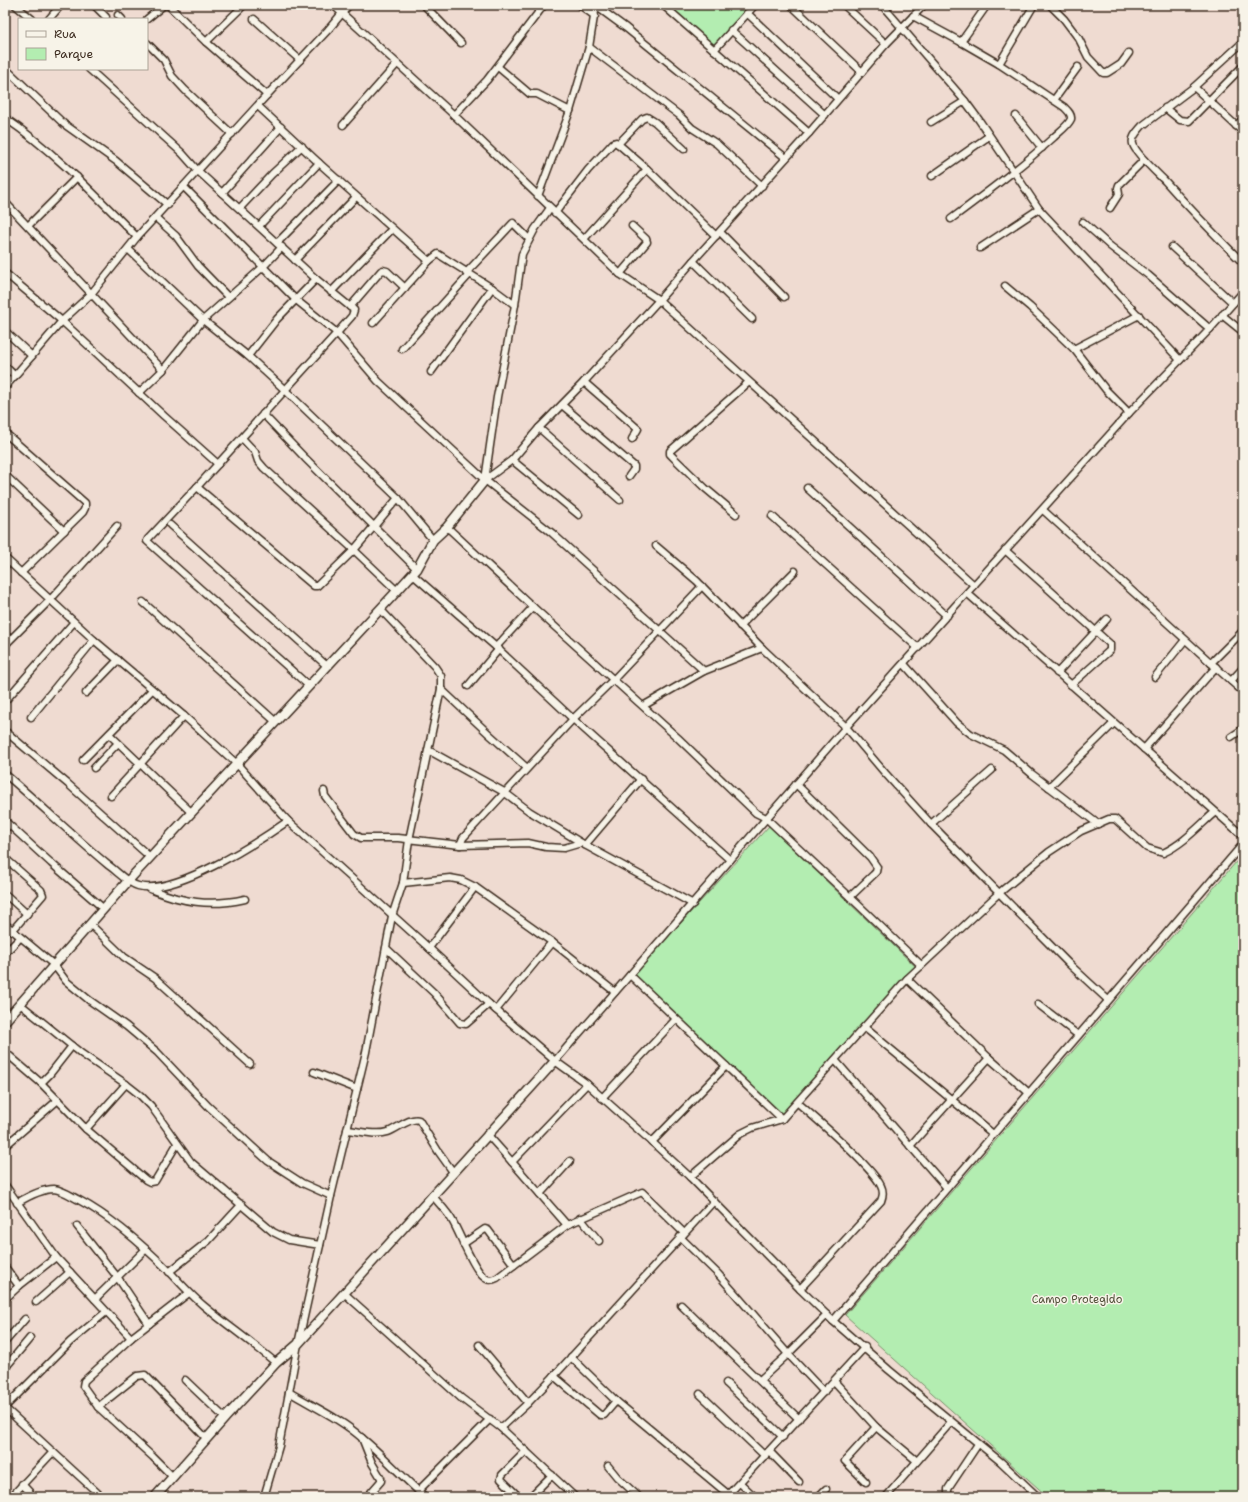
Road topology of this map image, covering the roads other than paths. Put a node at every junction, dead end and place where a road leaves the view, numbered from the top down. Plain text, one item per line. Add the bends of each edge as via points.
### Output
1 (16, 5) edge
2 (61, 5) edge
3 (94, 5) edge
4 (164, 5) edge
5 (168, 5) edge
6 (244, 5) edge
7 (333, 5) edge
8 (349, 5) edge
9 (424, 5) edge
10 (544, 5) edge
11 (580, 5) edge
12 (596, 5) edge
13 (663, 5) edge
14 (755, 5) edge
15 (791, 5) edge
16 (844, 5) edge
17 (882, 5) edge
18 (924, 5) edge
19 (1034, 5) edge
20 (1050, 5) edge
21 (985, 8) dead end
22 (342, 13) junction
23 (747, 13) junction
24 (595, 16) junction
25 (913, 16) junction
26 (106, 17) dead end
27 (31, 18) edge
28 (50, 18) edge
29 (148, 18) edge
30 (254, 19) dead end
31 (903, 28) junction
32 (731, 30) junction
33 (206, 42) junction
34 (961, 42) junction
35 (1243, 42) edge
36 (461, 43) dead end
37 (886, 44) junction
38 (148, 45) edge
39 (588, 47) junction
40 (714, 50) junction
41 (1130, 53) dead end
42 (300, 60) junction
43 (397, 64) junction
44 (999, 64) junction
45 (1243, 66) edge
46 (498, 67) junction
47 (1078, 67) dead end
48 (5, 68) edge
49 (90, 70) edge
50 (862, 72) junction
51 (1194, 87) junction
52 (267, 95) junction
53 (838, 100) junction
54 (1054, 100) junction
55 (965, 101) junction
56 (1208, 101) junction
57 (258, 106) junction
58 (1165, 108) junction
59 (570, 111) junction
60 (454, 115) junction
61 (825, 115) junction
62 (1016, 116) dead end
63 (5, 118) edge
64 (1243, 119) edge
65 (931, 122) dead end
66 (344, 125) dead end
67 (1236, 126) junction
68 (281, 127) junction
69 (1243, 132) edge
70 (232, 134) junction
71 (809, 134) junction
72 (988, 136) junction
73 (618, 144) junction
74 (302, 146) junction
75 (1042, 148) junction
76 (684, 149) dead end
77 (786, 158) junction
78 (1144, 160) junction
79 (319, 163) junction
80 (647, 169) junction
81 (198, 171) junction
82 (1014, 172) junction
83 (932, 176) dead end
84 (77, 177) junction
85 (338, 180) junction
86 (762, 186) junction
87 (184, 187) junction
88 (222, 193) junction
89 (538, 196) junction
90 (356, 197) junction
91 (5, 202) edge
92 (168, 205) junction
93 (240, 208) junction
94 (1110, 208) dead end
95 (1039, 209) junction
96 (553, 210) junction
97 (156, 218) junction
98 (951, 220) dead end
99 (1083, 222) dead end
100 (28, 226) junction
101 (259, 226) junction
102 (632, 226) dead end
103 (392, 229) junction
104 (718, 234) junction
105 (137, 237) junction
106 (529, 239) junction
107 (584, 239) junction
108 (280, 245) junction
109 (1172, 247) dead end
110 (980, 248) dead end
111 (128, 249) junction
112 (295, 260) junction
113 (429, 261) junction
114 (693, 261) junction
115 (1243, 263) edge
116 (263, 267) junction
117 (5, 273) edge
118 (467, 274) junction
119 (620, 274) junction
120 (316, 279) junction
121 (1005, 286) dead end
122 (405, 288) junction
123 (492, 288) junction
124 (331, 292) junction
125 (1243, 292) edge
126 (91, 294) junction
127 (228, 297) junction
128 (784, 297) dead end
129 (295, 300) junction
130 (659, 300) junction
131 (1233, 303) junction
132 (515, 305) junction
133 (350, 307) junction
134 (1139, 315) junction
135 (1222, 315) junction
136 (752, 319) dead end
137 (203, 320) junction
138 (62, 321) junction
139 (373, 323) dead end
140 (1210, 329) junction
141 (5, 331) edge
142 (1243, 332) edge
143 (337, 333) junction
144 (402, 349) dead end
145 (1074, 349) junction
146 (32, 356) junction
147 (248, 356) junction
148 (1180, 360) junction
149 (5, 366) edge
150 (163, 370) junction
151 (430, 372) dead end
152 (15, 376) junction
153 (584, 382) junction
154 (749, 382) junction
155 (5, 387) edge
156 (285, 390) junction
157 (139, 393) junction
158 (562, 405) junction
159 (1129, 413) junction
160 (263, 414) junction
161 (539, 428) junction
162 (5, 433) edge
163 (242, 438) junction
164 (632, 440) dead end
165 (512, 460) junction
166 (218, 464) junction
167 (5, 475) edge
168 (629, 476) dead end
169 (485, 480) junction
170 (197, 487) junction
171 (807, 488) dead end
172 (398, 498) junction
173 (620, 500) dead end
174 (1043, 510) junction
175 (736, 514) dead end
176 (579, 515) dead end
177 (772, 516) dead end
178 (170, 525) dead end
179 (117, 526) dead end
180 (375, 527) junction
181 (447, 527) junction
182 (64, 531) junction
183 (433, 540) junction
184 (656, 546) dead end
185 (354, 550) junction
186 (1005, 550) junction
187 (5, 558) edge
188 (414, 571) junction
189 (795, 571) dead end
190 (22, 573) junction
191 (974, 585) junction
192 (702, 586) junction
193 (397, 591) junction
194 (967, 594) junction
195 (51, 599) junction
196 (143, 602) dead end
197 (533, 607) junction
198 (381, 610) junction
199 (947, 616) junction
200 (1107, 619) dead end
201 (74, 622) junction
202 (740, 626) junction
203 (1095, 630) junction
204 (1243, 631) edge
205 (659, 632) junction
206 (94, 640) junction
207 (1185, 640) junction
208 (5, 645) edge
209 (497, 648) junction
210 (762, 648) junction
211 (918, 648) junction
212 (118, 660) junction
213 (904, 664) junction
214 (1213, 665) junction
215 (327, 666) junction
216 (1243, 668) edge
217 (704, 671) junction
218 (1057, 673) junction
219 (1155, 677) dead end
220 (614, 680) junction
221 (1231, 681) junction
222 (1071, 685) junction
223 (309, 686) junction
224 (468, 686) dead end
225 (441, 689) junction
226 (152, 690) junction
227 (1243, 692) edge
228 (86, 693) dead end
229 (5, 701) edge
230 (643, 706) junction
231 (31, 716) dead end
232 (184, 716) junction
233 (573, 719) junction
234 (276, 722) junction
235 (1114, 723) junction
236 (846, 727) junction
237 (1243, 729) edge
238 (5, 731) edge
239 (109, 734) junction
240 (1231, 737) dead end
241 (118, 743) junction
242 (1144, 749) junction
243 (428, 750) junction
244 (83, 760) dead end
245 (141, 764) junction
246 (237, 764) junction
247 (94, 768) dead end
248 (527, 768) junction
249 (992, 770) dead end
250 (5, 774) edge
251 (641, 779) junction
252 (796, 784) junction
253 (1049, 787) junction
254 (324, 791) dead end
255 (504, 792) junction
256 (111, 796) dead end
257 (1215, 812) junction
258 (192, 813) junction
259 (766, 818) junction
260 (5, 821) edge
261 (288, 821) junction
262 (931, 824) junction
263 (1098, 824) junction
264 (1243, 836) edge
265 (409, 840) junction
266 (583, 844) junction
267 (1243, 844) edge
268 (460, 845) junction
269 (150, 857) junction
270 (5, 858) edge
271 (730, 860) junction
272 (128, 881) junction
273 (403, 883) junction
274 (149, 888) junction
275 (475, 888) junction
276 (999, 893) junction
277 (5, 894) edge
278 (850, 897) junction
279 (244, 899) dead end
280 (693, 904) junction
281 (104, 909) junction
282 (27, 914) junction
283 (392, 916) junction
284 (5, 924) edge
285 (90, 924) junction
286 (12, 930) junction
287 (20, 938) junction
288 (552, 942) junction
289 (386, 948) junction
290 (429, 948) junction
291 (5, 952) edge
292 (54, 965) junction
293 (921, 965) junction
294 (630, 975) junction
295 (907, 978) junction
296 (615, 992) junction
297 (1108, 1000) junction
298 (20, 1004) junction
299 (489, 1004) junction
300 (1038, 1004) dead end
301 (496, 1010) junction
302 (676, 1019) junction
303 (5, 1021) edge
304 (864, 1027) junction
305 (1078, 1035) junction
306 (72, 1046) junction
307 (5, 1052) edge
308 (989, 1058) junction
309 (836, 1060) junction
310 (555, 1061) junction
311 (250, 1064) dead end
312 (726, 1066) junction
313 (314, 1072) dead end
314 (41, 1083) junction
315 (126, 1084) junction
316 (588, 1084) junction
317 (357, 1090) junction
318 (1029, 1093) junction
319 (602, 1098) junction
320 (58, 1100) junction
321 (952, 1100) junction
322 (798, 1103) junction
323 (782, 1119) junction
324 (86, 1129) junction
325 (347, 1130) junction
326 (487, 1134) junction
327 (994, 1134) junction
328 (652, 1142) junction
329 (177, 1144) junction
330 (5, 1146) edge
331 (910, 1146) junction
332 (570, 1161) dead end
333 (512, 1162) junction
334 (453, 1172) junction
335 (690, 1177) junction
336 (6, 1187) edge
337 (946, 1188) junction
338 (540, 1194) junction
339 (432, 1195) junction
340 (331, 1196) junction
341 (714, 1201) junction
342 (17, 1203) junction
343 (242, 1204) junction
344 (580, 1218) junction
345 (567, 1225) junction
346 (77, 1226) dead end
347 (682, 1235) junction
348 (599, 1241) dead end
349 (463, 1244) junction
350 (320, 1245) junction
351 (145, 1250) junction
352 (56, 1257) junction
353 (514, 1265) junction
354 (5, 1267) edge
355 (70, 1272) junction
356 (169, 1272) junction
357 (118, 1278) junction
358 (19, 1286) junction
359 (800, 1289) junction
360 (189, 1293) junction
361 (344, 1293) junction
362 (5, 1299) edge
363 (95, 1299) junction
364 (36, 1302) dead end
365 (681, 1305) dead end
366 (106, 1312) junction
367 (827, 1315) junction
368 (25, 1319) dead end
369 (833, 1321) junction
370 (149, 1324) junction
371 (30, 1338) dead end
372 (131, 1338) junction
373 (5, 1342) edge
374 (298, 1344) junction
375 (479, 1345) dead end
376 (865, 1347) junction
377 (788, 1354) junction
378 (571, 1357) junction
379 (276, 1363) junction
380 (5, 1368) edge
381 (554, 1376) junction
382 (185, 1380) dead end
383 (760, 1380) junction
384 (834, 1381) junction
385 (726, 1383) dead end
386 (290, 1392) junction
387 (824, 1392) junction
388 (700, 1394) dead end
389 (616, 1401) junction
390 (528, 1403) junction
391 (5, 1407) edge
392 (98, 1407) junction
393 (225, 1418) junction
394 (490, 1419) junction
395 (799, 1419) junction
396 (951, 1422) junction
397 (876, 1427) junction
398 (501, 1428) junction
399 (362, 1437) junction
400 (783, 1437) junction
401 (206, 1438) junction
402 (978, 1444) junction
403 (526, 1451) junction
404 (53, 1452) junction
405 (767, 1454) junction
406 (917, 1461) junction
407 (608, 1466) dead end
408 (552, 1475) junction
409 (172, 1476) junction
410 (799, 1482) dead end
411 (866, 1482) dead end
412 (740, 1483) junction
413 (22, 1484) junction
414 (826, 1489) dead end
415 (418, 1491) junction
416 (727, 1496) edge
417 (11, 1497) edge
418 (34, 1497) edge
419 (102, 1497) edge
420 (155, 1497) edge
421 (264, 1497) edge
422 (368, 1497) edge
423 (425, 1497) edge
424 (519, 1497) edge
425 (530, 1497) edge
426 (575, 1497) edge
427 (639, 1497) edge
428 (755, 1497) edge
429 (818, 1497) edge
430 (886, 1497) edge
431 (948, 1497) edge
432 (1037, 1497) edge

1 - 27 street
2 - 28 street
3 - 26 street
4 - 29 street
5 - 33 street
6 - 33 street
7 - 22 street
8 - 22 street
9 - 36 street
10 - 46 street
11 - 24 street
12 - 24 street
12 - 77 street
13 - 40 street
14 - 23 street
15 - 50 street
16 - 37 street
17 - 31 street
18 - 25 street
19 - 44 street
20 - 41 street via 1064,19 1079,39 1088,57 1103,73 1107,74 1121,64
21 - 34 street
22 - 42 street
22 - 43 street
23 - 32 street
23 - 53 street
24 - 39 street
25 - 31 street
25 - 34 street
30 - 42 street
31 - 37 street
31 - 55 street
32 - 40 street
32 - 61 street
33 - 52 street
34 - 44 street
35 - 51 street
37 - 50 street
38 - 70 street via 164,60 172,76 185,90
39 - 59 street
39 - 86 street via 692,128 717,144
40 - 71 street
42 - 52 street
43 - 60 street
43 - 66 street
44 - 54 street
45 - 56 street
46 - 59 street via 530,94 537,94
46 - 60 street
47 - 54 street
48 - 92 street via 64,124 116,161
49 - 81 street via 182,153
50 - 53 street
51 - 56 street
51 - 58 street
52 - 57 street
53 - 61 street
54 - 75 street via 1069,112 1071,118 1068,124
55 - 65 street
55 - 72 street
56 - 58 street via 1188,121 1180,120
56 - 67 street
57 - 68 street
57 - 70 street
58 - 78 street via 1142,126 1133,140 1133,146
59 - 89 street
60 - 89 street
61 - 71 street
62 - 75 street
63 - 84 street via 25,131
64 - 67 street
67 - 69 street
68 - 74 street
68 - 88 street
70 - 81 street
71 - 77 street
72 - 82 street
72 - 83 street
73 - 76 street via 647,117
73 - 80 street
73 - 96 street via 614,143 598,158
74 - 79 street
74 - 93 street
75 - 82 street
77 - 86 street
78 - 94 street via 1119,185 1119,194
78 - 115 street
79 - 85 street
79 - 101 street
80 - 104 street
80 - 107 street
81 - 87 street
81 - 88 street
82 - 95 street
82 - 98 street
84 - 100 street
84 - 105 street
85 - 90 street
85 - 108 street
86 - 104 street
87 - 92 street
87 - 116 street
88 - 93 street
89 - 96 street
90 - 103 street
90 - 112 street
91 - 100 street
92 - 97 street
93 - 101 street
95 - 110 street
95 - 134 street
96 - 106 street
96 - 107 street
97 - 105 street
97 - 127 street via 176,236 198,266
99 - 140 street
100 - 126 street
101 - 108 street
102 - 119 street via 647,242
103 - 113 street
103 - 124 street
104 - 114 street
104 - 128 street
105 - 111 street
106 - 118 street via 513,223
106 - 132 street via 522,254
107 - 119 street
108 - 112 street
108 - 116 street
109 - 131 street
111 - 126 street
111 - 137 street
112 - 120 street
113 - 118 street via 438,254 441,255
113 - 122 street
114 - 130 street
114 - 136 street
116 - 127 street
116 - 129 street
117 - 138 street
118 - 123 street
118 - 144 street
119 - 130 street
120 - 124 street
120 - 129 street
121 - 145 street
122 - 133 street via 383,270
122 - 139 street
123 - 132 street
123 - 151 street
124 - 133 street
125 - 131 street
126 - 138 street
126 - 150 street
127 - 137 street
129 - 143 street
129 - 147 street
130 - 153 street
130 - 154 street
131 - 135 street
132 - 169 street
133 - 143 street via 354,310 353,313
134 - 145 street
134 - 148 street
135 - 140 street
135 - 142 street
137 - 147 street
137 - 150 street
138 - 146 street
138 - 157 street
140 - 148 street
141 - 146 street
143 - 156 street
143 - 169 street via 378,381
145 - 159 street via 1106,390
146 - 152 street
147 - 156 street
148 - 159 street
149 - 152 street
150 - 157 street
152 - 155 street
153 - 158 street
153 - 164 street via 638,429
154 - 175 street via 670,451 690,474
154 - 191 street
156 - 160 street
156 - 172 street
157 - 166 street
158 - 161 street
158 - 168 street via 634,466
159 - 174 street
160 - 163 street
160 - 180 street
161 - 165 street
161 - 173 street
162 - 182 street via 85,503 83,512
163 - 166 street
163 - 185 street via 255,452 264,468
165 - 169 street
165 - 176 street
166 - 170 street
167 - 182 street
169 - 181 street
169 - 205 street via 552,533
170 - 185 street via 314,586 317,586
170 - 223 street via 147,541
171 - 199 street
172 - 180 street
172 - 183 street
174 - 186 street
174 - 207 street
177 - 211 street
178 - 215 street
179 - 195 street
180 - 185 street
180 - 188 street
181 - 183 street
181 - 197 street
182 - 190 street
183 - 188 street
184 - 192 street
185 - 193 street
186 - 191 street
186 - 203 street
187 - 190 street
188 - 193 street
188 - 209 street
189 - 202 street
190 - 195 street
191 - 194 street
192 - 202 street
192 - 205 street
193 - 198 street
194 - 199 street
194 - 218 street
195 - 201 street
195 - 208 street
196 - 234 street
197 - 209 street
197 - 220 street
198 - 215 street
198 - 225 street via 435,667 441,676
199 - 211 street
200 - 203 street
201 - 206 street
201 - 229 street
202 - 210 street
203 - 218 street
203 - 222 street via 1110,644 1110,650
204 - 214 street
205 - 217 street
205 - 220 street
206 - 212 street
206 - 231 street
207 - 214 street
207 - 219 street
209 - 224 street
209 - 233 street
210 - 217 street
210 - 236 street
211 - 213 street
212 - 226 street
212 - 228 street
213 - 236 street
213 - 253 street via 957,723 971,734 1004,750
214 - 221 street
214 - 242 street
215 - 223 street
216 - 221 street
217 - 230 street
218 - 222 street
220 - 230 street
220 - 233 street
221 - 227 street
222 - 235 street
223 - 234 street
225 - 243 street
225 - 248 street
226 - 232 street
226 - 239 street
230 - 259 street via 756,813
232 - 245 street
232 - 246 street
233 - 248 street
233 - 251 street
234 - 246 street
235 - 242 street
235 - 253 street
236 - 252 street
236 - 262 street
237 - 240 street
238 - 269 street
239 - 241 street
239 - 244 street
241 - 245 street
241 - 247 street
242 - 257 street
243 - 255 street
243 - 265 street
245 - 256 street
245 - 258 street
246 - 258 street
246 - 261 street
248 - 255 street
249 - 262 street
250 - 272 street
251 - 266 street
251 - 271 street
252 - 259 street
252 - 278 street via 877,867 876,872
253 - 263 street
254 - 265 street via 359,838
255 - 266 street via 529,811
255 - 268 street via 462,838
257 - 263 street via 1188,836 1163,853 1147,848 1115,819
257 - 264 street
258 - 269 street
259 - 271 street
259 - 278 street
260 - 281 street
261 - 274 street via 233,856 179,881
261 - 283 street
262 - 276 street
263 - 276 street via 1081,831 1049,852
265 - 268 street
265 - 273 street
266 - 268 street via 564,848 528,843
266 - 280 street
267 - 297 street
269 - 272 street
270 - 282 street via 43,893
271 - 280 street
272 - 274 street via 136,886
272 - 281 street
273 - 275 street via 450,878 461,880
273 - 283 street
274 - 279 street via 171,897 198,902 222,904
275 - 288 street
275 - 290 street
276 - 293 street
276 - 297 street
277 - 282 street
278 - 293 street
280 - 294 street
281 - 285 street
282 - 286 street
283 - 289 street
283 - 290 street
284 - 286 street
285 - 292 street
285 - 311 street via 124,957 155,978
286 - 287 street
287 - 291 street
287 - 292 street
288 - 296 street
288 - 301 street
289 - 299 street via 434,992 460,1023 466,1024
289 - 317 street
290 - 299 street
292 - 298 street
292 - 340 street via 66,981 157,1052 208,1106 268,1161 302,1183
293 - 295 street
294 - 296 street
294 - 302 street
295 - 304 street
295 - 308 street
296 - 310 street
297 - 305 street
298 - 303 street
298 - 306 street
299 - 301 street
300 - 305 street
301 - 310 street
302 - 312 street
302 - 319 street
304 - 309 street
304 - 321 street
305 - 318 street
306 - 314 street
306 - 315 street
307 - 314 street
308 - 318 street
308 - 321 street
309 - 322 street
309 - 331 street
310 - 316 street
310 - 326 street
312 - 323 street
312 - 328 street
313 - 317 street
314 - 320 street
315 - 324 street
315 - 329 street via 152,1106
316 - 319 street
316 - 333 street
317 - 325 street
318 - 327 street
319 - 328 street
320 - 324 street
320 - 330 street
321 - 327 street
321 - 331 street
322 - 323 street
322 - 359 street via 854,1154 876,1178 884,1194
323 - 335 street via 740,1134
324 - 329 street via 150,1182 158,1177
325 - 334 street via 387,1133 413,1120 419,1120
325 - 340 street
326 - 333 street
326 - 334 street
327 - 337 street
328 - 335 street
329 - 343 street via 191,1162
331 - 337 street
332 - 338 street
333 - 338 street
334 - 339 street
335 - 341 street
336 - 342 street
337 - 369 street
338 - 345 street
339 - 349 street via 453,1221
339 - 361 street
340 - 350 street
341 - 347 street
341 - 359 street
342 - 351 street via 46,1190 65,1192 91,1206
342 - 352 street
343 - 350 street via 282,1237
343 - 356 street via 208,1241
344 - 345 street
344 - 347 street via 642,1192
344 - 348 street
345 - 353 street
346 - 357 street
347 - 377 street
347 - 378 street
349 - 353 street via 485,1229 488,1230
349 - 353 street via 481,1274 488,1280 497,1278
350 - 374 street
351 - 356 street
351 - 357 street
352 - 355 street
352 - 358 street
354 - 358 street
355 - 363 street
355 - 364 street
356 - 360 street
357 - 363 street
357 - 370 street
358 - 362 street
359 - 367 street
360 - 370 street
360 - 379 street
361 - 374 street
361 - 394 street via 461,1398
363 - 366 street
365 - 383 street
366 - 372 street
366 - 391 street via 70,1342
367 - 369 street
367 - 377 street
368 - 373 street
369 - 376 street
370 - 372 street
371 - 380 street
372 - 392 street via 84,1381 85,1390
374 - 379 street
374 - 386 street
375 - 390 street
376 - 384 street
376 - 396 street
377 - 383 street
377 - 387 street
378 - 381 street
378 - 389 street
379 - 393 street
381 - 389 street via 600,1415 608,1412
381 - 390 street
382 - 393 street
383 - 395 street
384 - 387 street
384 - 397 street
385 - 400 street
386 - 399 street via 326,1412
386 - 421 street via 280,1446
387 - 395 street
388 - 405 street
389 - 416 street
390 - 398 street
391 - 404 street
392 - 401 street via 137,1376 145,1375
392 - 409 street
393 - 401 street
394 - 398 street
394 - 415 street
395 - 400 street
396 - 402 street
396 - 406 street
397 - 406 street
397 - 411 street via 845,1461
398 - 403 street
399 - 415 street
399 - 422 street via 381,1478
400 - 405 street
401 - 409 street
402 - 431 street via 948,1489
402 - 432 street
403 - 408 street
403 - 424 street via 501,1479
404 - 413 street
404 - 419 street
405 - 410 street
405 - 412 street
406 - 430 street
407 - 427 street
408 - 425 street
408 - 426 street
409 - 420 street
412 - 416 street
412 - 428 street
413 - 417 street
413 - 418 street
414 - 429 street
415 - 423 street

